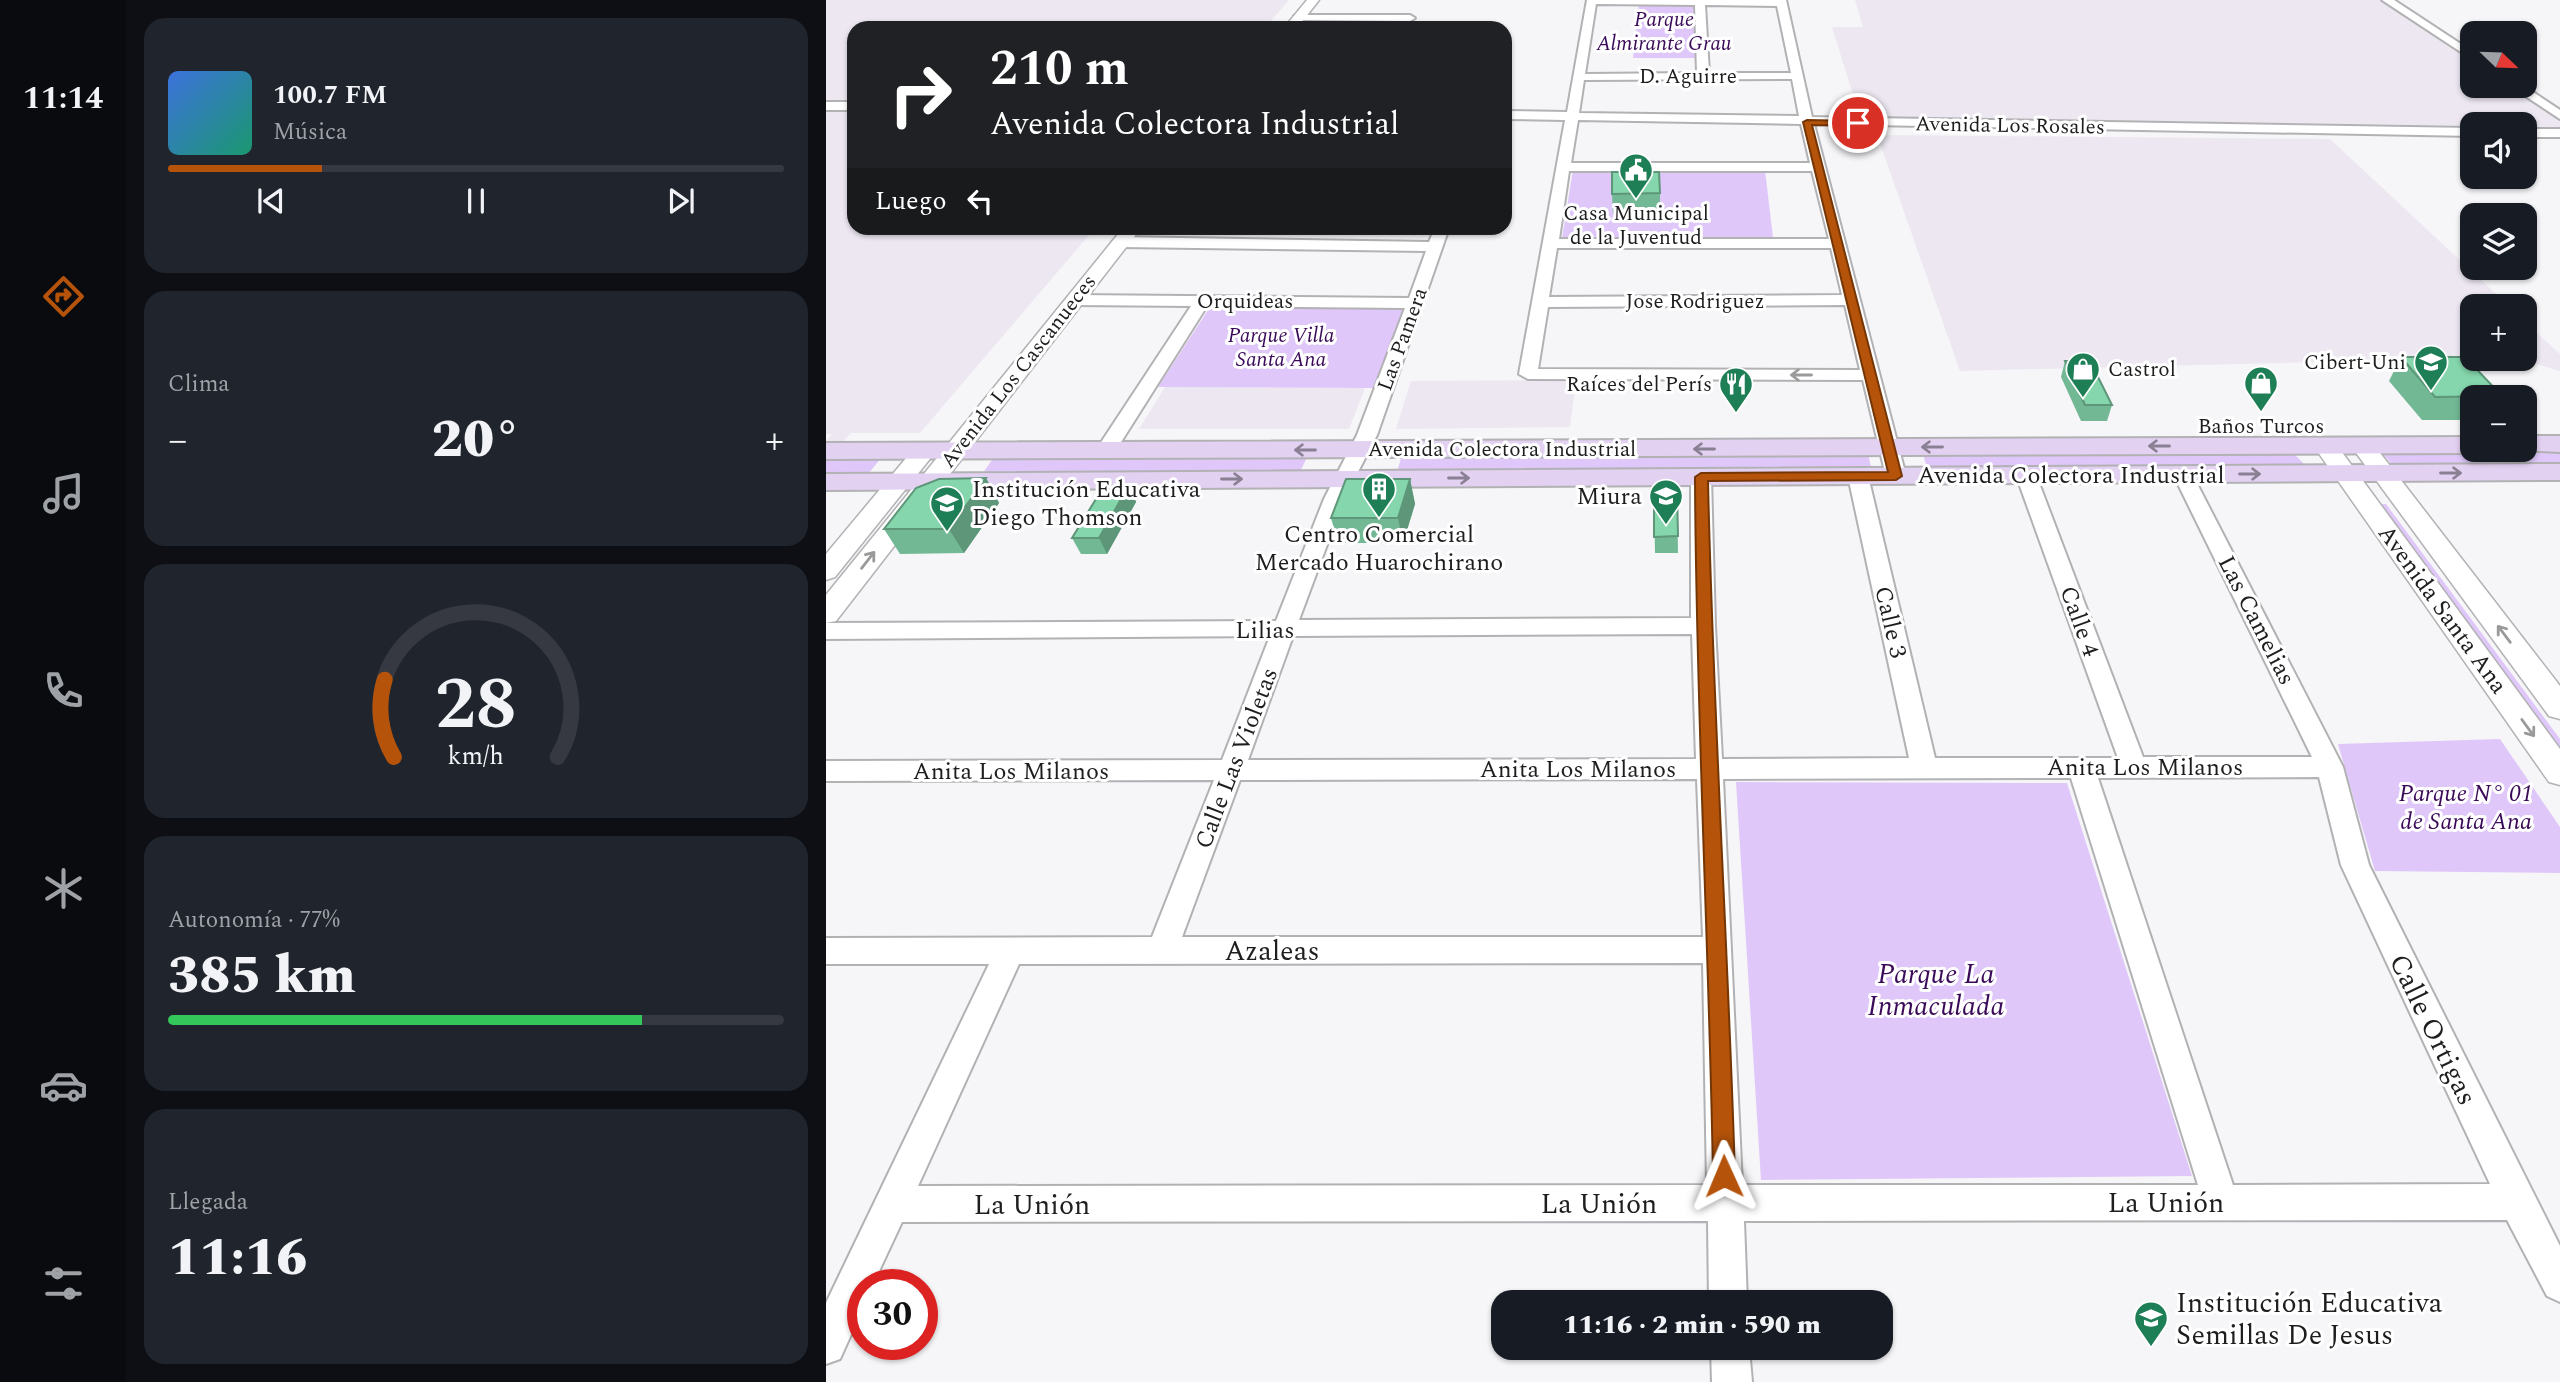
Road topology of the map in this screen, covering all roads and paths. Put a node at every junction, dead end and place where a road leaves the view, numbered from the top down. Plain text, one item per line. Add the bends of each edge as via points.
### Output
1 (1312, 0) edge
2 (2387, 0) edge
3 (1591, 1) edge
4 (1781, 1) edge
5 (1700, 2) junction
6 (1410, 18) dead end
7 (1296, 21) edge
8 (1340, 21) edge
9 (2460, 48) edge
10 (1578, 76) junction
11 (1703, 76) junction
12 (1797, 76) junction
13 (2534, 98) edge
14 (826, 106) edge
15 (847, 106) edge
16 (2560, 115) edge
17 (1512, 116) edge
18 (1571, 117) junction
19 (1807, 122) junction
20 (2460, 132) edge
21 (2537, 133) edge
22 (2560, 133) edge
23 (1563, 167) junction
24 (1819, 167) junction
25 (1126, 235) edge
26 (1440, 235) edge
27 (1550, 243) junction
28 (1838, 244) junction
29 (1436, 247) junction
30 (1074, 300) junction
31 (1851, 300) junction
32 (1202, 301) junction
33 (1539, 302) junction
34 (1417, 303) junction
35 (1869, 375) junction
36 (2537, 444) edge
37 (2560, 444) edge
38 (2325, 445) junction
39 (2362, 445) junction
40 (2460, 445) edge
41 (1889, 447) junction
42 (826, 450) edge
43 (925, 450) junction
44 (955, 450) junction
45 (1106, 450) junction
46 (1360, 450) junction
47 (2345, 473) junction
48 (2382, 473) junction
49 (2183, 474) junction
50 (2558, 474) edge
51 (2026, 475) junction
52 (1858, 476) junction
53 (1896, 476) junction
54 (1701, 477) junction
55 (1344, 479) junction
56 (900, 481) junction
57 (930, 481) junction
58 (826, 482) edge
59 (826, 572) edge
60 (826, 614) edge
61 (1703, 626) junction
62 (1286, 630) junction
63 (826, 631) edge
64 (2560, 708) edge
65 (2081, 767) junction
66 (2330, 767) junction
67 (1708, 768) junction
68 (1924, 768) junction
69 (2134, 768) junction
70 (826, 771) edge
71 (1231, 771) junction
72 (2560, 773) edge
73 (1162, 950) junction
74 (1718, 950) junction
75 (826, 951) edge
76 (1010, 951) junction
77 (2221, 1202) junction
78 (2517, 1202) junction
79 (1724, 1203) junction
80 (892, 1204) junction
81 (2560, 1283) edge
82 (1728, 1290) edge
83 (826, 1345) edge
84 (1731, 1360) edge
85 (1732, 1382) edge

1 - 7 street
2 - 9 street
3 - 5 street
3 - 10 street
4 - 5 street
4 - 12 street
5 - 11 street
6 - 8 street
10 - 11 street, D. Aguirre
10 - 18 street
11 - 12 street, D. Aguirre
12 - 19 street
13 - 16 street
14 - 15 street
17 - 18 street, Avenida Los Rosales
18 - 19 street, Avenida Los Rosales
18 - 23 street
19 - 20 street, Avenida Los Rosales
19 - 24 street
21 - 22 street
23 - 24 street
23 - 27 street
24 - 28 street
25 - 29 street
25 - 30 street, Avenida Los Cascanueces
26 - 29 street, Las Pamera
27 - 28 street
27 - 33 street
28 - 31 street
29 - 34 street, Las Pamera
30 - 32 street, Orquideas
30 - 44 street, Avenida Los Cascanueces
31 - 33 street, Jose Rodriguez
31 - 35 street
32 - 34 street, Orquideas
32 - 45 street
35 -> 33 street via 1528,374
34 - 46 street, Las Pamera
35 - 41 street
36 - 37 main road
38 - 39 main road, Avenida Colectora Industrial
38 -> 41 main road, Avenida Colectora Industrial
38 - 47 street, Avenida Santa Ana
39 - 40 main road, Avenida Colectora Industrial
39 - 48 street, Avenida Santa Ana
41 -> 46 main road, Avenida Colectora Industrial
41 - 53 street
42 - 43 main road, Avenida Colectora Industrial
43 - 44 main road, Avenida Colectora Industrial
43 - 56 street, Avenida Los Cascanueces
44 - 45 main road, Avenida Colectora Industrial
44 - 57 street, Avenida Los Cascanueces
46 -> 45 main road, Avenida Colectora Industrial
46 - 55 street, Calle Las Violetas
47 - 48 main road, Avenida Colectora Industrial
49 -> 47 main road, Avenida Colectora Industrial
47 -> 72 street, Avenida Santa Ana
48 -> 50 main road, Avenida Colectora Industrial
64 -> 48 street, Avenida Santa Ana
49 - 51 main road, Avenida Colectora Industrial
49 - 66 street, Las Camelias
51 - 53 main road, Avenida Colectora Industrial
51 - 69 street, Calle 4
52 - 53 main road, Avenida Colectora Industrial
52 - 54 main road, Avenida Colectora Industrial
52 - 68 street, Calle 3
55 -> 54 main road, Avenida Colectora Industrial
54 - 61 street
57 -> 55 main road, Avenida Colectora Industrial
55 - 62 street, Calle Las Violetas
56 - 57 main road, Avenida Colectora Industrial
56 - 58 main road, Avenida Colectora Industrial
56 - 59 street, Avenida Los Cascanueces
60 -> 57 street, Avenida Los Cascanueces
61 - 62 street, Lilias
61 - 67 street
62 - 63 street, Lilias
62 - 71 street, Calle Las Violetas
65 - 68 street, Anita Los Milanos
65 - 69 street, Anita Los Milanos
65 - 77 street
66 - 69 street, Anita Los Milanos
66 - 78 street, Calle Ortigas via 2355,865
67 - 68 street, Anita Los Milanos
67 - 71 street, Anita Los Milanos
67 - 74 street
70 - 71 street, Anita Los Milanos
71 - 73 street, Calle Las Violetas
73 - 74 street, Azaleas
73 - 76 street, Azaleas
74 - 79 street
75 - 76 street, Azaleas
76 - 80 street
77 - 78 street, La Unión
77 - 79 street, La Unión
78 - 81 street, Calle Ortigas
79 - 80 street, La Unión
79 - 82 street
80 - 83 street
84 - 85 street

